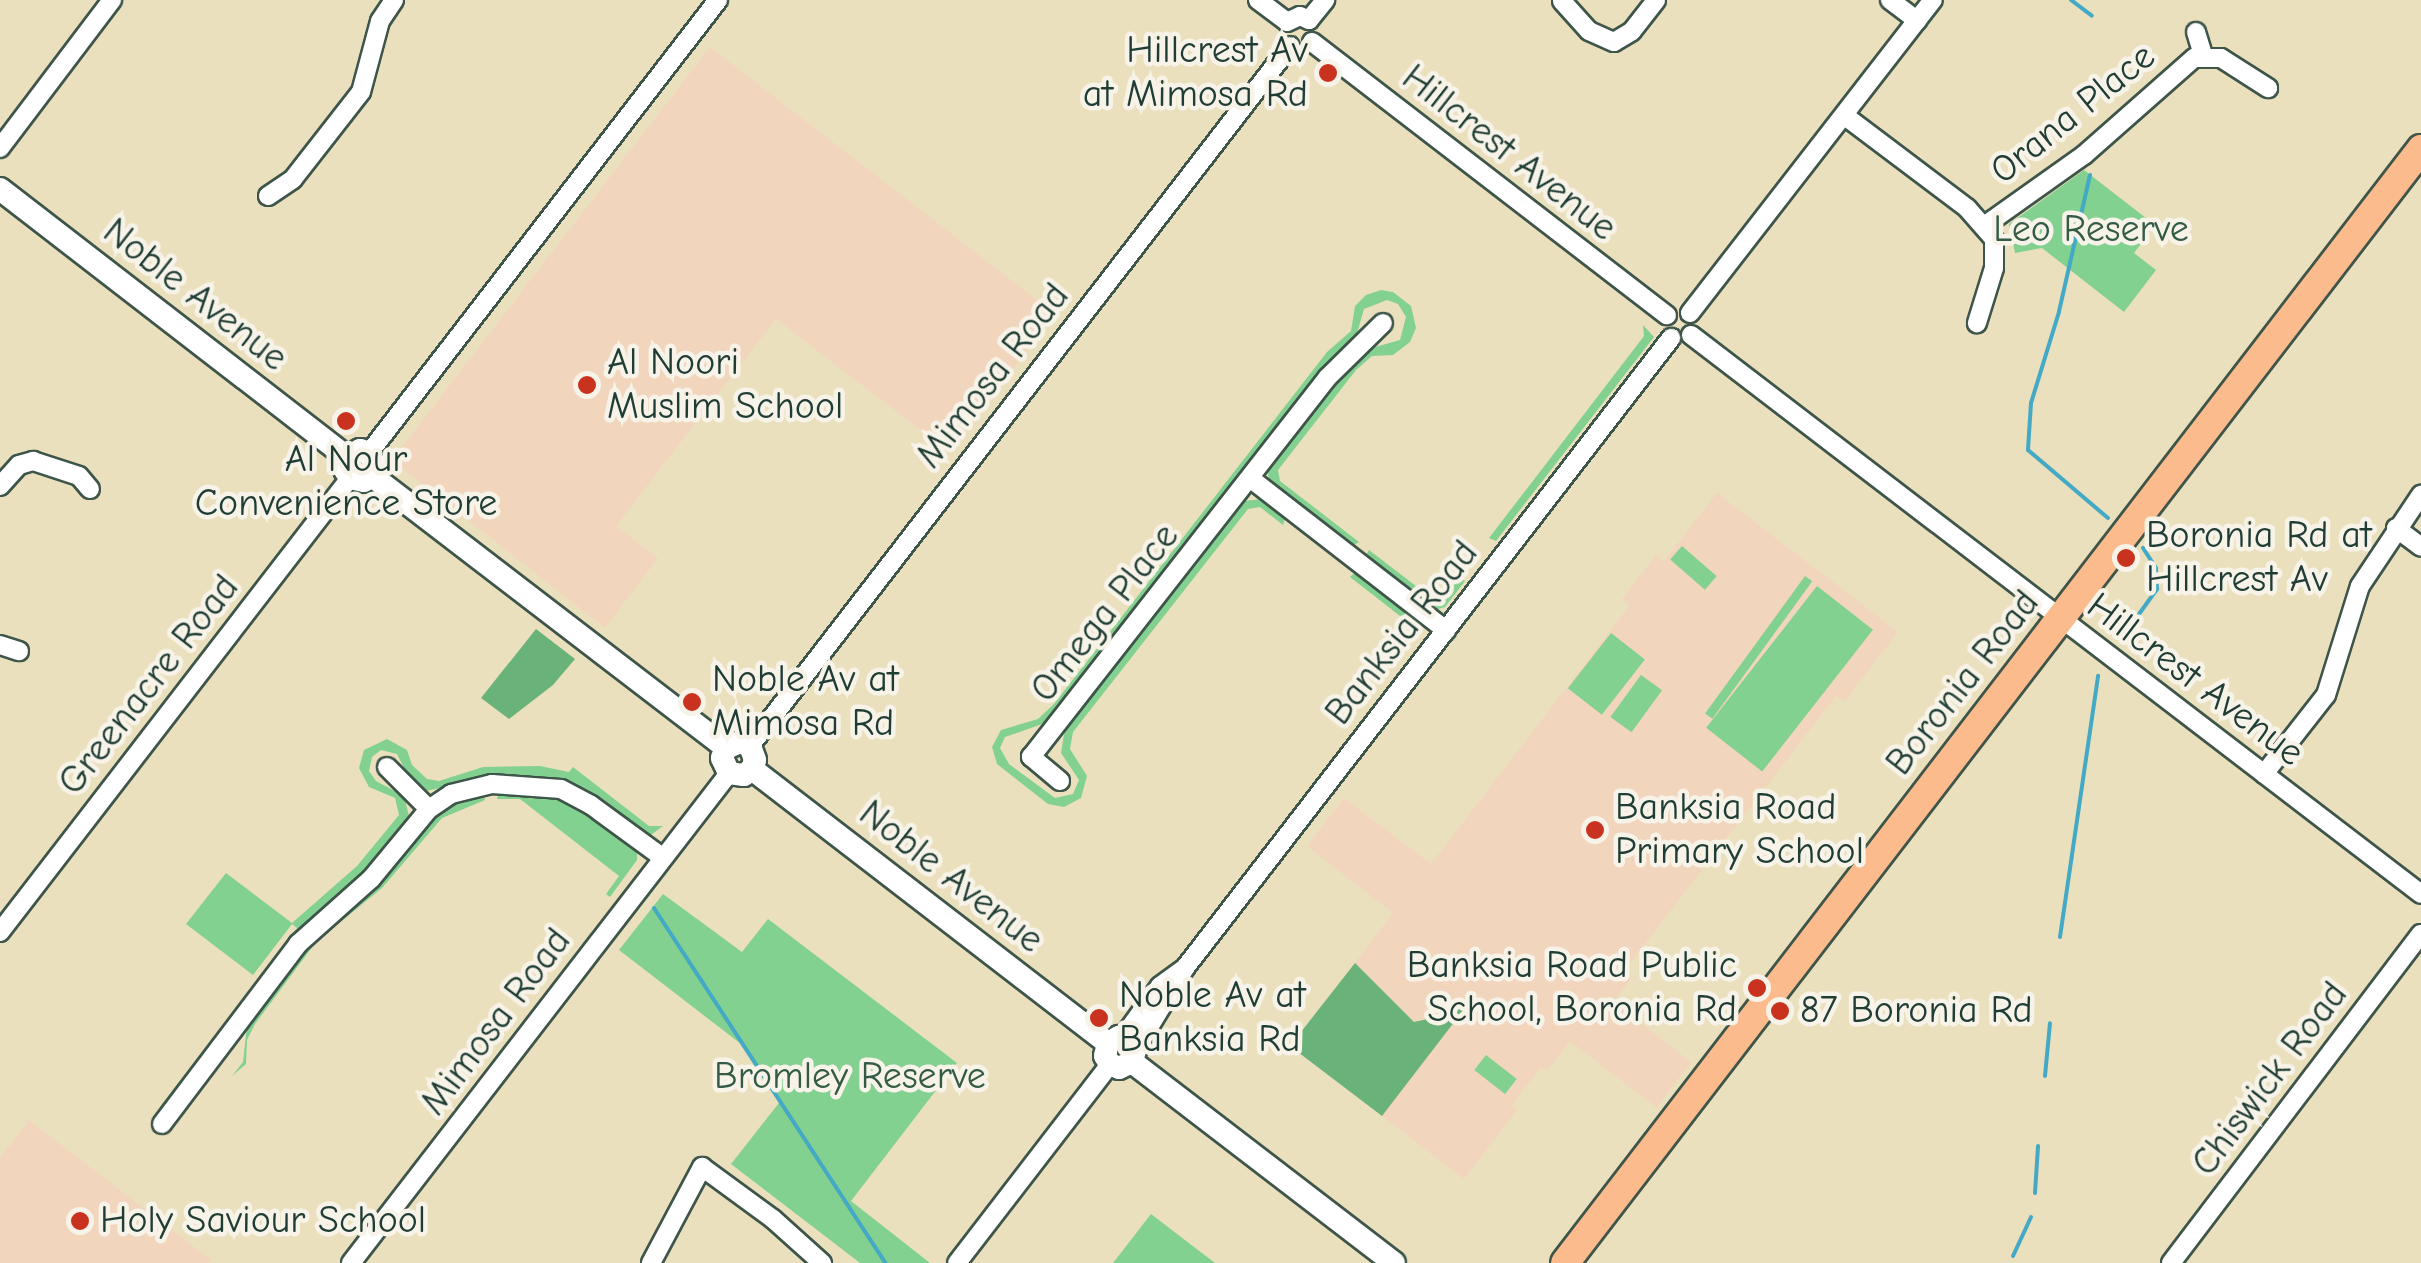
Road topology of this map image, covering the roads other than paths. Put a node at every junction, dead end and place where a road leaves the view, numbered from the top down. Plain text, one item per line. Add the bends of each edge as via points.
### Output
1 (112, 0) edge
2 (394, 0) edge
3 (718, 0) edge
4 (1258, 0) edge
5 (1324, 0) edge
6 (1562, 0) edge
7 (1656, 0) edge
8 (1890, 0) edge
9 (1933, 0) edge
10 (1309, 20) junction
11 (1917, 20) junction
12 (1286, 22) junction
13 (2196, 32) dead end
14 (1312, 42) junction
15 (1290, 46) junction
16 (2203, 55) junction
17 (2268, 88) dead end
18 (1846, 116) junction
19 (0, 148) edge
20 (2421, 149) edge
21 (0, 189) edge
22 (268, 196) dead end
23 (1984, 226) junction
24 (1690, 312) junction
25 (1667, 315) junction
26 (1383, 323) dead end
27 (1978, 323) dead end
28 (1692, 335) junction
29 (1671, 338) junction
30 (360, 466) junction
31 (1251, 479) junction
32 (0, 486) edge
33 (90, 489) dead end
34 (2421, 495) edge
35 (2396, 528) junction
36 (2421, 547) edge
37 (2061, 618) junction
38 (1446, 630) junction
39 (0, 645) edge
40 (19, 651) dead end
41 (739, 759) junction
42 (387, 768) dead end
43 (2264, 774) junction
44 (1060, 780) dead end
45 (429, 809) junction
46 (662, 858) junction
47 (2421, 894) edge
48 (0, 932) edge
49 (2421, 934) edge
50 (1122, 1051) junction
51 (162, 1124) dead end
52 (351, 1263) edge
53 (652, 1263) edge
54 (822, 1263) edge
55 (957, 1263) edge
56 (1394, 1263) edge
57 (1565, 1263) edge
58 (2171, 1263) edge

1 - 19 street
2 - 22 street via 380,21 362,92 293,179
3 - 30 street, Greenacre Road
4 - 12 street
5 - 10 street
6 - 7 street via 1588,31 1620,46
8 - 11 street
9 - 11 street
10 - 12 street
10 - 14 street
11 - 18 street
12 - 15 street
13 - 16 street, Orana Place
14 - 15 street
14 - 25 street, Hillcrest Avenue
15 - 41 street, Mimosa Road
16 - 17 street, Orana Place via 2221,58
16 - 23 street, Orana Place
18 - 23 street
18 - 24 street
20 - 37 main road, Boronia Road
21 - 30 street, Noble Avenue
23 - 27 street via 1996,253
24 - 25 street
24 - 28 street
25 - 29 street
26 - 31 street, Omega Place via 1339,364
28 - 29 street
28 - 37 street, Hillcrest Avenue
29 - 38 street, Banksia Road
30 - 41 street, Noble Avenue
30 - 48 street, Greenacre Road
31 - 38 street
31 - 44 street, Omega Place via 1031,757
32 - 33 street via 19,465 33,461 78,476
34 - 35 street
35 - 36 street
35 - 43 street via 2360,586 2326,696
37 - 43 street, Hillcrest Avenue
37 - 57 main road, Boronia Road
38 - 50 street, Banksia Road via 1185,968 1160,986
39 - 40 street
41 - 46 street, Mimosa Road
41 - 50 street, Noble Avenue
42 - 45 street
43 - 47 street, Hillcrest Avenue
45 - 46 street via 482,785 550,786 591,804
45 - 51 street via 381,870 298,944
46 - 52 street, Mimosa Road
49 - 58 street, Chiswick Road
50 - 55 street, Banksia Road
50 - 56 street, Noble Avenue
53 - 54 street via 702,1167

